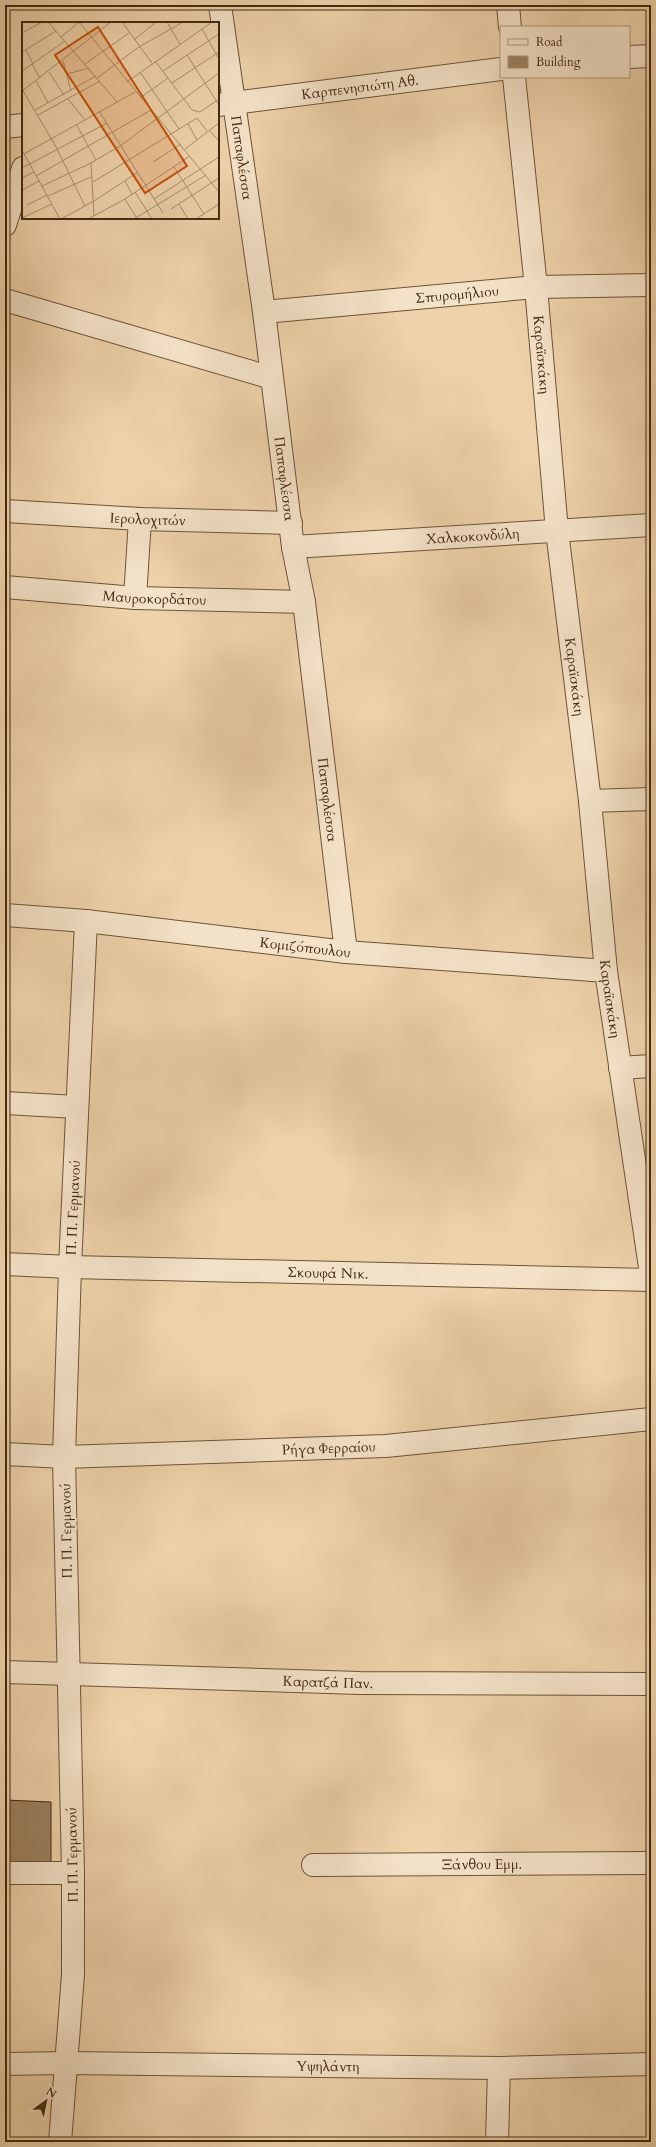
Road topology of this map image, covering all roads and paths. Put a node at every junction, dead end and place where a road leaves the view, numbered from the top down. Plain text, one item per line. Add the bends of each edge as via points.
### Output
1 (220, 5) edge
2 (508, 5) edge
3 (510, 26) edge
4 (651, 56) edge
5 (630, 58) edge
6 (500, 69) edge
7 (514, 78) edge
8 (226, 104) edge
9 (22, 125) edge
10 (5, 127) edge
11 (22, 171) edge
12 (5, 225) edge
13 (651, 285) edge
14 (536, 287) junction
15 (5, 300) edge
16 (264, 312) junction
17 (272, 378) junction
18 (5, 511) edge
19 (140, 519) junction
20 (291, 523) junction
21 (651, 525) edge
22 (557, 531) junction
23 (294, 547) junction
24 (5, 586) edge
25 (136, 598) junction
26 (304, 602) junction
27 (651, 799) edge
28 (590, 802) junction
29 (5, 915) edge
30 (86, 921) junction
31 (346, 952) junction
32 (606, 971) junction
33 (651, 1066) edge
34 (620, 1068) junction
35 (5, 1103) edge
36 (76, 1108) junction
37 (5, 1264) edge
38 (70, 1267) junction
39 (651, 1274) edge
40 (651, 1280) edge
41 (651, 1420) edge
42 (5, 1454) edge
43 (64, 1457) junction
44 (5, 1672) edge
45 (68, 1674) junction
46 (651, 1684) edge
47 (651, 1862) edge
48 (313, 1865) dead end
49 (5, 1872) edge
50 (73, 1873) junction
51 (67, 2063) junction
52 (5, 2064) edge
53 (651, 2064) edge
54 (499, 2068) junction
55 (60, 2142) edge
56 (498, 2142) edge

1 - 8 street, Παπαφλέσσα
2 - 3 street
4 - 5 street
6 - 8 street, Καρπενησιώτη Αθ.
7 - 14 street, Καραϊσκάκη
8 - 16 street, Παπαφλέσσα
9 - 10 street
11 - 12 street
13 - 14 street, Σπυρομήλιου
14 - 16 street, Σπυρομήλιου
14 - 22 street, Καραϊσκάκη
15 - 17 street
16 - 17 street, Παπαφλέσσα
17 - 20 street, Παπαφλέσσα
18 - 19 street, Ιερολοχιτών
19 - 20 street, Ιερολοχιτών
19 - 25 street
20 - 23 street, Παπαφλέσσα
21 - 22 street, Χαλκοκονδύλη
22 - 23 street, Χαλκοκονδύλη
22 - 28 street, Καραϊσκάκη
23 - 26 street, Παπαφλέσσα
24 - 25 street, Μαυροκορδάτου
25 - 26 street, Μαυροκορδάτου
26 - 31 street, Παπαφλέσσα
27 - 28 street
28 - 32 street, Καραϊσκάκη
29 - 30 street, Κομιζόπουλου
30 - 31 street, Κομιζόπουλου
30 - 36 street, Π. Π. Γερμανού
31 - 32 street, Κομιζόπουλου
32 - 34 street, Καραϊσκάκη
33 - 34 street
34 - 39 street, Καραϊσκάκη
35 - 36 street
36 - 38 street, Π. Π. Γερμανού
37 - 38 street, Σκουφά Νικ.
38 - 40 street, Σκουφά Νικ.
38 - 43 street, Π. Π. Γερμανού
41 - 43 street, Ρήγα Φερραίου via 386,1446
42 - 43 street, Ρήγα Φερραίου
43 - 45 street, Π. Π. Γερμανού
44 - 45 street, Καρατζά Παν.
45 - 46 street, Καρατζά Παν. via 360,1683
45 - 50 street, Π. Π. Γερμανού
47 - 48 street, Ξάνθου Εμμ.
49 - 50 street
50 - 51 street, Π. Π. Γερμανού via 73,1975
51 - 52 street, Υψηλάντη
51 - 54 street, Υψηλάντη
51 - 55 street, Π. Π. Γερμανού
53 - 54 street, Υψηλάντη
54 - 56 street

